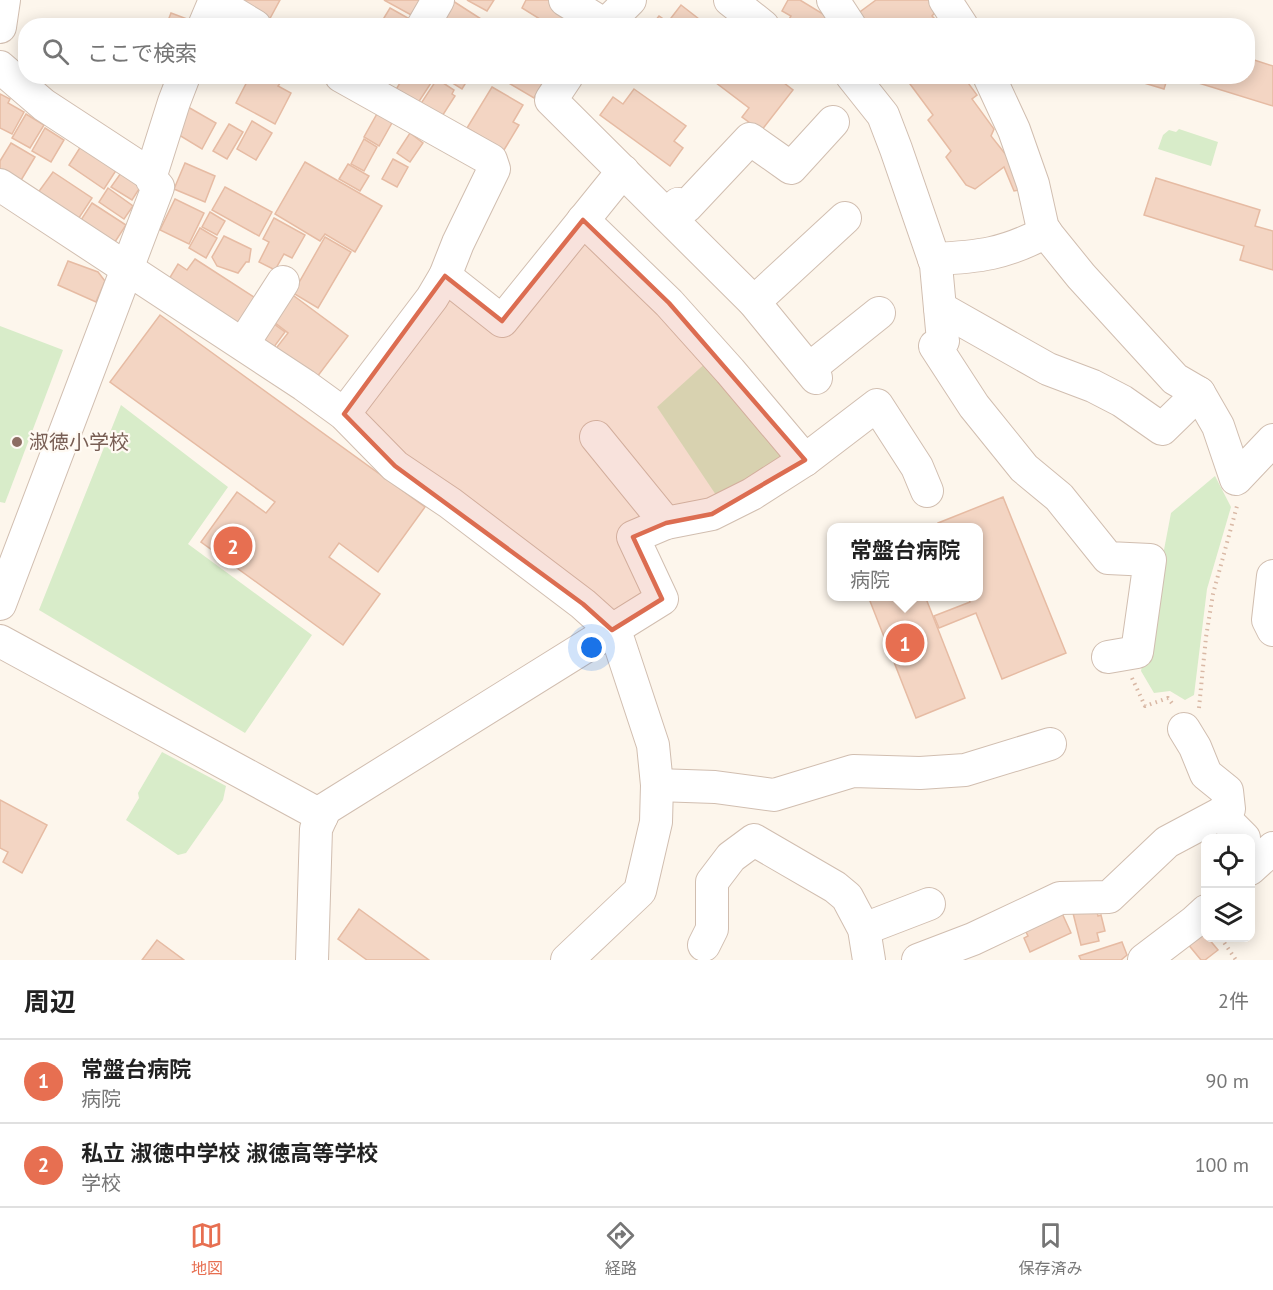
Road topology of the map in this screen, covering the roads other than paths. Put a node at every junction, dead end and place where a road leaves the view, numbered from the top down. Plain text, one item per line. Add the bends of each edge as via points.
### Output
1 (4, 0) edge
2 (438, 0) edge
3 (565, 0) edge
4 (630, 0) edge
5 (730, 0) edge
6 (833, 0) edge
7 (945, 0) edge
8 (211, 9) edge
9 (234, 18) edge
10 (428, 18) edge
11 (594, 18) edge
12 (612, 18) edge
13 (753, 18) edge
14 (845, 18) edge
15 (957, 18) edge
16 (0, 27) edge
17 (0, 67) edge
18 (18, 83) edge
19 (20, 84) edge
20 (181, 84) edge
21 (372, 84) edge
22 (562, 84) edge
23 (993, 84) edge
24 (388, 88) edge
25 (858, 88) edge
26 (832, 122) dead end
27 (624, 171) junction
28 (154, 182) junction
29 (0, 185) edge
30 (667, 215) junction
31 (845, 218) dead end
32 (583, 220) junction
33 (1046, 232) junction
34 (934, 259) junction
35 (128, 270) junction
36 (445, 276) junction
37 (283, 282) dead end
38 (754, 302) junction
39 (940, 308) junction
40 (879, 313) dead end
41 (243, 345) junction
42 (1199, 393) junction
43 (344, 414) junction
44 (596, 437) dead end
45 (1273, 440) edge
46 (805, 460) junction
47 (927, 491) dead end
48 (666, 523) junction
49 (1273, 576) edge
50 (0, 604) edge
51 (612, 630) junction
52 (1273, 630) edge
53 (0, 640) edge
54 (1116, 667) road end
55 (1190, 738) road end
56 (1050, 744) dead end
57 (657, 785) junction
58 (1220, 814) junction
59 (322, 816) junction
60 (1261, 851) edge
61 (929, 904) dead end
62 (1201, 916) edge
63 (864, 929) junction
64 (704, 945) dead end
65 (312, 960) edge
66 (567, 960) edge
67 (869, 960) edge
68 (918, 960) edge
69 (1143, 960) edge

1 - 16 street
2 - 10 street
3 - 11 street
4 - 12 street
5 - 13 street
6 - 14 street
7 - 15 street
8 - 9 street
17 - 18 street
19 - 28 street
20 - 28 street
21 - 24 street
22 - 27 street via 551,100
23 - 33 street via 1014,130
24 - 36 street via 491,160 494,169
25 - 34 street via 883,115
26 - 30 street via 791,168 750,139 686,207 678,204
27 - 30 street
27 - 32 street
28 - 35 street
29 - 35 street
30 - 38 street
31 - 38 street
32 - 36 street via 502,321
32 - 46 street via 669,303
33 - 34 street via 1025,243 980,256
33 - 42 street via 1175,379
34 - 39 street
35 - 41 street
35 - 50 street
36 - 43 street
37 - 41 street
38 - 40 street via 812,374
39 - 42 street via 1048,369 1122,401 1162,429
39 - 54 street via 947,345 935,346 974,406 1024,468 1059,497 1108,558 1150,560 1137,652
41 - 43 street
42 - 45 street via 1218,426 1235,484
43 - 51 street via 395,466 450,502
44 - 48 street
46 - 47 street via 877,405 917,467
46 - 48 street via 712,514
48 - 51 street via 633,537 662,599
49 - 52 street via 1268,620
51 - 57 street via 653,745
51 - 59 street via 325,809
53 - 59 street
55 - 58 street via 1206,774 1227,791 1229,809
56 - 57 street via 965,770 853,771 774,795
57 - 66 street via 656,822 640,891
58 - 60 street
58 - 68 street via 1167,842 1109,897 1060,898
59 - 65 street via 316,829
61 - 63 street
62 - 69 street
63 - 64 street via 847,897 835,887 754,840 731,857 712,882 712,929
63 - 67 street

